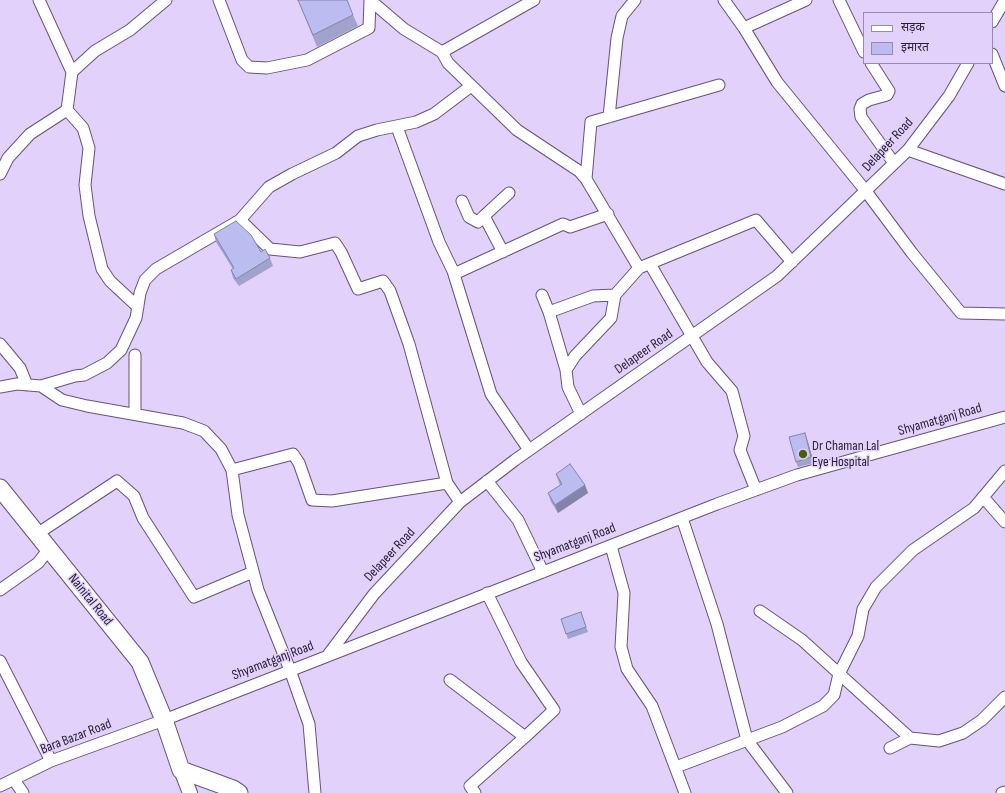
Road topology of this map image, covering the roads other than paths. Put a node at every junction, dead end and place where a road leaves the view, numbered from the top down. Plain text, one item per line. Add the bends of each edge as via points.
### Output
1 (39, 0) edge
2 (166, 0) edge
3 (219, 0) edge
4 (534, 0) edge
5 (635, 0) edge
6 (724, 0) edge
7 (806, 0) edge
8 (839, 0) edge
9 (1005, 0) edge
10 (993, 20) edge
11 (744, 28) junction
12 (863, 50) edge
13 (442, 52) junction
14 (993, 56) edge
15 (872, 64) edge
16 (967, 64) edge
17 (72, 72) junction
18 (719, 85) dead end
19 (471, 86) junction
20 (1005, 86) edge
21 (67, 110) junction
22 (609, 117) junction
23 (396, 127) junction
24 (908, 150) junction
25 (894, 163) junction
26 (0, 174) edge
27 (586, 179) junction
28 (1005, 184) edge
29 (865, 190) junction
30 (509, 193) dead end
31 (462, 200) dead end
32 (608, 214) junction
33 (484, 216) junction
34 (240, 220) junction
35 (503, 252) junction
36 (792, 262) junction
37 (650, 264) junction
38 (639, 268) junction
39 (454, 274) junction
40 (615, 295) junction
41 (542, 296) dead end
42 (138, 307) junction
43 (549, 312) junction
44 (1005, 314) edge
45 (692, 337) junction
46 (0, 344) edge
47 (135, 355) dead end
48 (566, 370) junction
49 (28, 385) junction
50 (41, 386) junction
51 (0, 387) edge
52 (135, 414) junction
53 (581, 414) junction
54 (1005, 417) edge
55 (529, 450) junction
56 (232, 470) junction
57 (1005, 471) edge
58 (488, 481) junction
59 (447, 483) junction
60 (0, 488) edge
61 (756, 490) junction
62 (983, 497) junction
63 (460, 502) junction
64 (682, 518) junction
65 (1005, 522) edge
66 (37, 534) junction
67 (611, 546) junction
68 (49, 549) junction
69 (253, 572) junction
70 (543, 572) junction
71 (0, 590) edge
72 (487, 593) junction
73 (760, 612) dead end
74 (328, 655) junction
75 (0, 661) edge
76 (290, 670) junction
77 (839, 674) junction
78 (450, 680) dead end
79 (1005, 697) edge
80 (164, 720) junction
81 (525, 737) junction
82 (910, 738) junction
83 (747, 740) junction
84 (890, 748) dead end
85 (51, 761) junction
86 (676, 767) junction
87 (181, 770) junction
88 (14, 780) junction
89 (0, 786) edge
90 (1005, 792) edge
91 (23, 793) edge
92 (190, 793) edge
93 (224, 793) edge
94 (239, 793) edge
95 (315, 793) edge
96 (475, 793) edge
97 (685, 793) edge
98 (787, 793) edge
99 (1002, 793) edge

1 - 17 street
2 - 17 street via 130,30 95,50
3 - 13 street via 242,60 249,67 267,68 307,60 368,28 370,0 404,29
4 - 13 street
5 - 22 street via 622,16 617,38
6 - 11 street
7 - 11 street
8 - 12 street
9 - 10 street
11 - 29 street via 777,82
13 - 19 street via 448,63
14 - 20 street
15 - 25 street via 889,92 862,104 861,117
16 - 24 street, Delapeer Road via 949,96
17 - 21 street
18 - 22 street
19 - 23 street via 434,114
19 - 27 street via 517,130 579,171
21 - 26 street via 30,134 8,158
21 - 42 street via 83,128 88,148 85,185 89,216 102,269 110,281
22 - 27 street via 591,122
23 - 34 street via 358,136 336,153 269,187
23 - 39 street via 438,242
24 - 25 street, Delapeer Road
24 - 28 street
25 - 29 street, Delapeer Road
27 - 32 street
29 - 36 street, Delapeer Road
29 - 44 street via 961,313
30 - 33 street
31 - 33 street via 469,217 478,222
32 - 35 street via 570,226 564,224
32 - 38 street
33 - 35 street
34 - 42 street via 156,269 145,280
34 - 59 street via 270,249 300,252 335,243 358,288 383,281 390,291 410,344
35 - 39 street
36 - 37 street via 756,220
36 - 45 street, Delapeer Road via 777,276
37 - 38 street
37 - 45 street
38 - 40 street
39 - 55 street via 491,394
40 - 43 street via 593,296
40 - 48 street via 611,318 574,356
41 - 43 street
42 - 50 street via 122,350 107,363 84,375
43 - 48 street
45 - 53 street, Delapeer Road
45 - 61 street via 707,362 732,391 744,436 740,450
46 - 49 street via 20,368
47 - 52 street
48 - 53 street via 568,387
49 - 50 street
49 - 51 street
50 - 52 street via 62,400
52 - 56 street via 184,423 204,431 221,449
53 - 55 street, Delapeer Road
54 - 61 street, Shyamatganj Road via 797,475
55 - 58 street, Delapeer Road
56 - 59 street via 293,454 299,463 312,500 332,501
56 - 69 street via 238,515
57 - 62 street
58 - 63 street, Delapeer Road
58 - 70 street via 518,520
59 - 63 street
60 - 66 highway, Nainital Road
61 - 64 street, Shyamatganj Road
62 - 65 street
62 - 77 street via 974,508 913,550 876,587 863,609 858,636
63 - 74 street, Delapeer Road via 374,594
64 - 67 street, Shyamatganj Road
64 - 83 street via 717,624
66 - 68 highway, Nainital Road
66 - 69 street via 117,481 134,496 143,518 194,597
67 - 70 street, Shyamatganj Road
67 - 86 street via 624,593 621,647 627,668 652,706
68 - 71 street via 38,563
68 - 80 highway, Nainital Road via 140,662
69 - 76 street
70 - 72 street, Shyamatganj Road
72 - 74 street, Shyamatganj Road
72 - 81 street via 521,662 554,710
73 - 77 street via 802,640
74 - 76 street, Shyamatganj Road
75 - 85 street
76 - 80 street, Shyamatganj Road
76 - 95 street via 309,724
77 - 82 street
77 - 83 street via 834,695 823,706 782,727
78 - 81 street
79 - 82 street via 982,720 963,733 939,741
80 - 85 street, Bara Bazar Road
80 - 87 highway, Nainital Road
81 - 96 street via 470,786
82 - 84 street
83 - 86 street
83 - 98 street
85 - 88 street, Bara Bazar Road
86 - 97 street
87 - 92 main road
87 - 93 highway
87 - 94 highway
88 - 89 street, Bara Bazar Road
88 - 91 street
90 - 99 street

